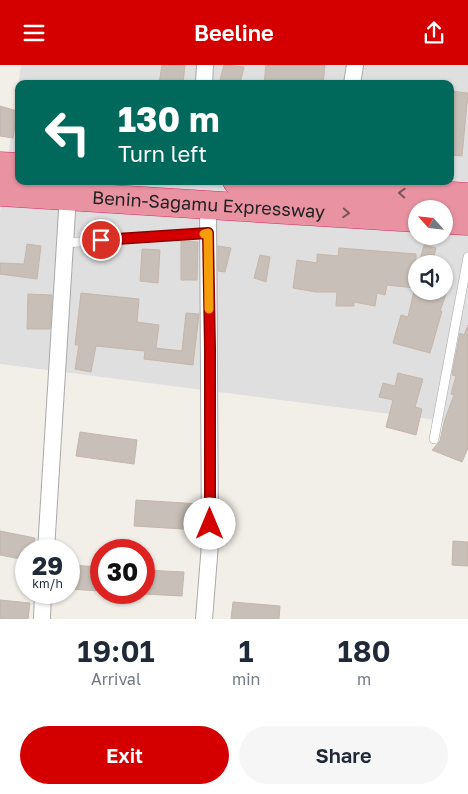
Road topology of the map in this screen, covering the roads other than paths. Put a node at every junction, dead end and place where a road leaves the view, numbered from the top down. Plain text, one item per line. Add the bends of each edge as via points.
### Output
1 (206, 65) edge
2 (355, 65) edge
3 (204, 80) edge
4 (353, 80) edge
5 (0, 166) edge
6 (15, 167) edge
7 (343, 185) edge
8 (0, 192) edge
9 (68, 195) junction
10 (468, 197) edge
11 (208, 204) junction
12 (408, 217) edge
13 (453, 220) edge
14 (468, 221) edge
15 (208, 233) junction
16 (65, 243) junction
17 (468, 257) edge
18 (434, 439) dead end
19 (47, 539) edge
20 (43, 604) edge
21 (42, 619) edge
22 (204, 619) edge

1 - 3 street
2 - 4 street
5 - 6 highway
10 -> 7 highway
8 - 9 highway, Benin-Sagamu Expressway
9 - 11 highway, Benin-Sagamu Expressway
9 - 16 street
11 -> 12 highway, Benin-Sagamu Expressway
11 - 15 street
13 - 14 highway
15 - 16 lane
15 - 22 street via 210,544
16 - 19 street
17 - 18 lane
20 - 21 street

